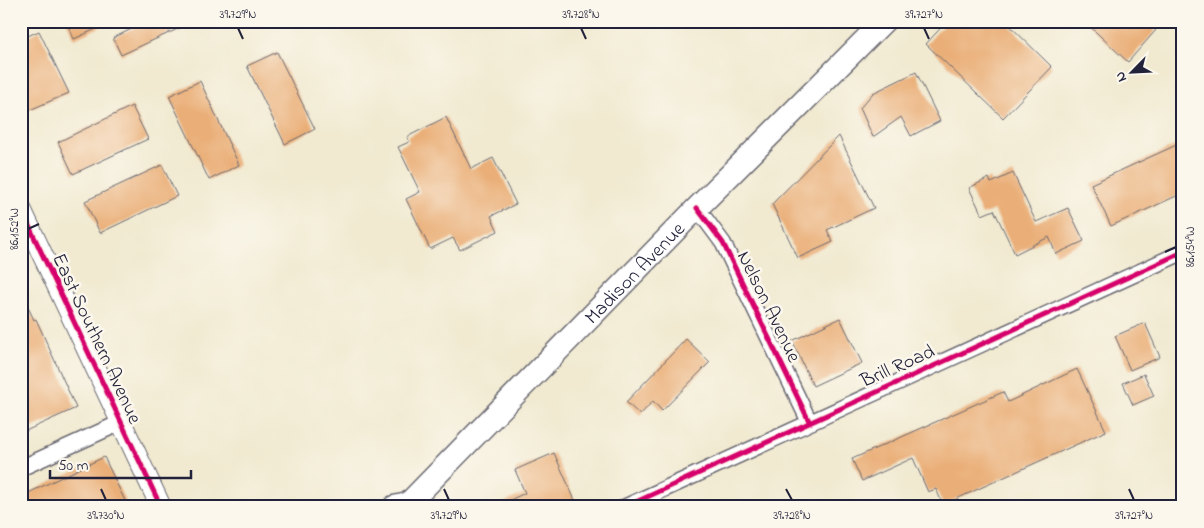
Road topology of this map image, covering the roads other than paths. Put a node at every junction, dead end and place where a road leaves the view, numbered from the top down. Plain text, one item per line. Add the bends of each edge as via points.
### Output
1 (884, 21) edge
2 (697, 208) junction
3 (21, 209) edge
4 (1183, 252) edge
5 (809, 421) junction
6 (122, 422) junction
7 (21, 468) edge
8 (405, 506) edge
9 (161, 507) edge
10 (625, 507) edge

1 - 2 main road, Madison Avenue
2 - 5 street, Nelson Avenue via 723,243
2 - 8 main road, Madison Avenue
3 - 6 street, East Southern Avenue
4 - 5 street, Brill Road
5 - 10 street, Brill Road
6 - 7 street
6 - 9 street, East Southern Avenue

